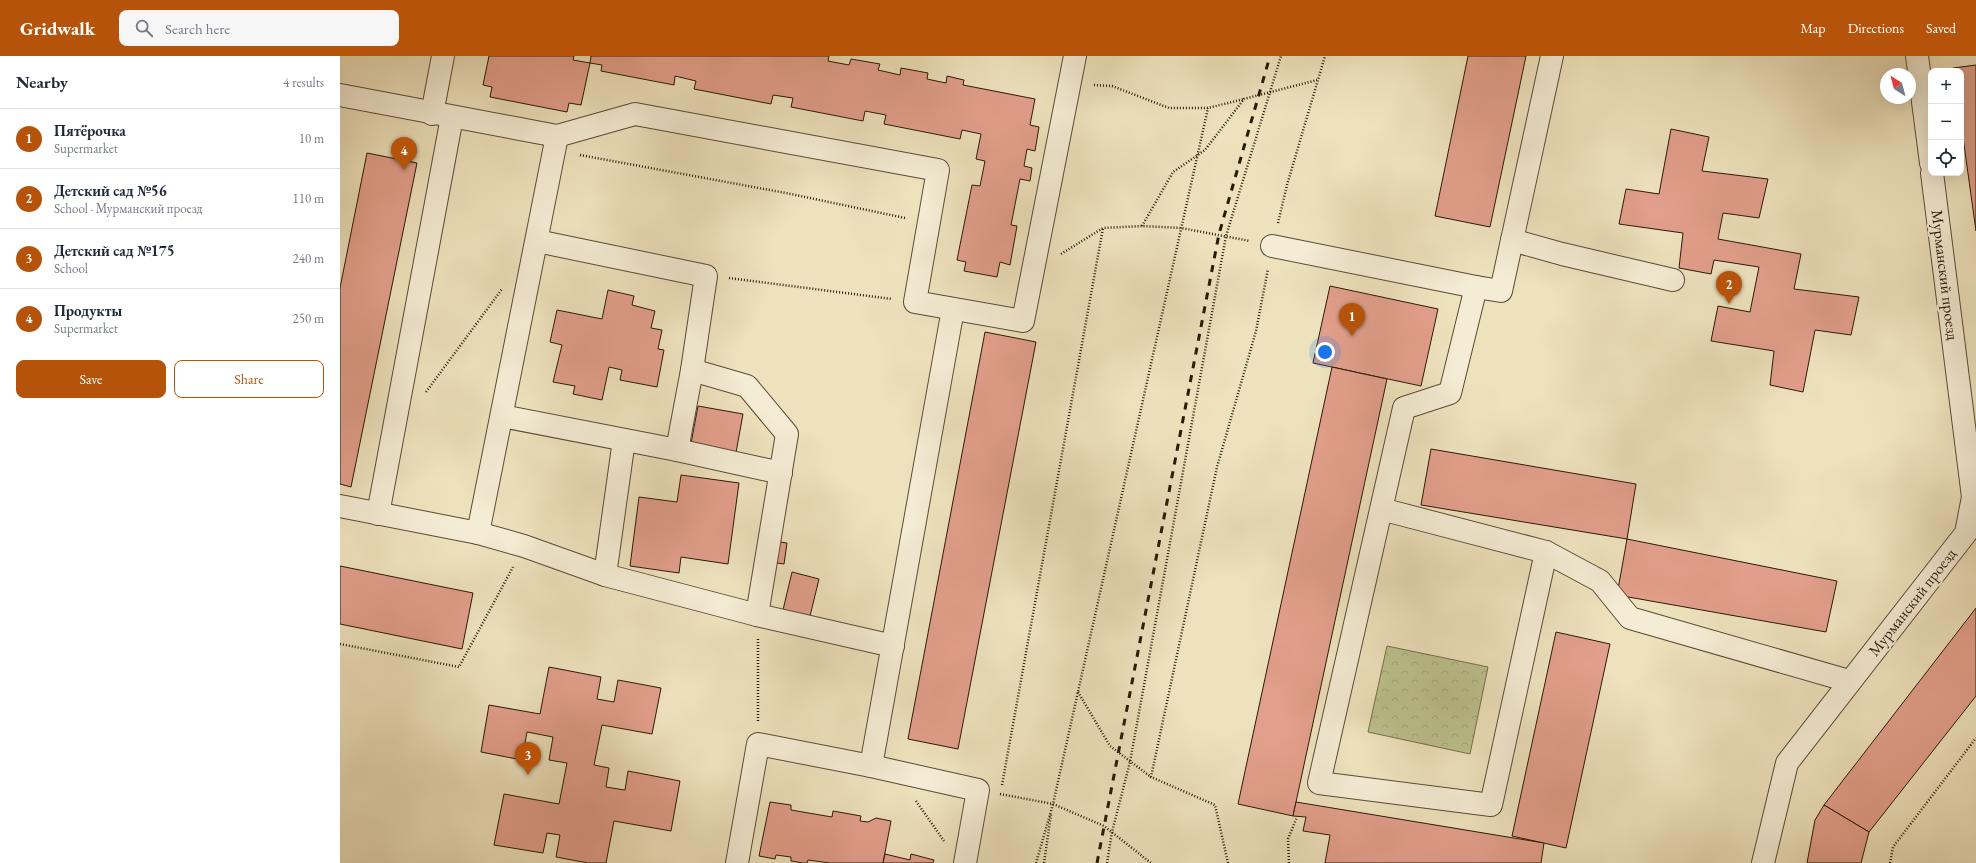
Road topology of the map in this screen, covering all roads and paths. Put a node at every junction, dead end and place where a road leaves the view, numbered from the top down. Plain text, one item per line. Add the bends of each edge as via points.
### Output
1 (443, 56) edge
2 (1075, 56) edge
3 (1281, 56) edge
4 (1325, 56) edge
5 (1552, 56) edge
6 (1917, 56) edge
7 (1317, 80) junction
8 (1070, 84) junction
9 (1270, 92) junction
10 (340, 95) edge
11 (1244, 99) junction
12 (1208, 108) junction
13 (442, 116) junction
14 (1928, 140) edge
15 (556, 143) junction
16 (1198, 155) junction
17 (1932, 176) edge
18 (929, 223) junction
19 (1142, 226) junction
20 (1103, 228) junction
21 (1181, 228) junction
22 (1226, 236) junction
23 (1512, 240) junction
24 (537, 241) junction
25 (1272, 246) junction
26 (1033, 272) junction
27 (706, 276) junction
28 (1673, 280) dead end
29 (504, 286) dead end
30 (1476, 288) junction
31 (915, 302) junction
32 (953, 309) junction
33 (692, 370) junction
34 (425, 394) dead end
35 (502, 416) junction
36 (624, 440) junction
37 (677, 450) junction
38 (781, 473) junction
39 (340, 506) edge
40 (1381, 509) junction
41 (378, 514) junction
42 (478, 533) junction
43 (524, 546) junction
44 (1546, 552) junction
45 (604, 575) junction
46 (757, 615) junction
47 (340, 644) edge
48 (893, 646) junction
49 (1849, 681) junction
50 (1078, 692) junction
51 (1976, 738) edge
52 (758, 744) junction
53 (1130, 762) junction
54 (871, 766) junction
55 (897, 772) junction
56 (1151, 778) junction
57 (978, 790) junction
58 (1001, 794) junction
59 (1053, 804) junction
60 (1296, 817) dead end
61 (1112, 832) junction
62 (945, 844) dead end
63 (737, 863) edge
64 (965, 863) edge
65 (1036, 863) edge
66 (1044, 863) edge
67 (1107, 863) edge
68 (1151, 863) edge
69 (1228, 863) edge
70 (1289, 863) edge
71 (1763, 863) edge
72 (1890, 863) edge

1 - 13 street
2 - 8 street
3 - 9 path
4 - 7 path
5 - 23 street
6 - 14 street
7 - 9 path
7 - 25 path
8 - 12 path via 1112,86 1170,108
8 - 26 street
9 - 11 path
9 - 22 path
10 - 13 street
11 - 12 path
11 - 16 path via 1205,150
12 - 16 path
13 - 15 street
13 - 41 street
15 - 18 path
15 - 18 street via 635,114 938,170
15 - 24 street
16 - 19 path via 1173,172
16 - 21 path
17 - 49 street, Мурманский проезд via 1973,497 1966,533
18 - 31 street
19 - 20 path
19 - 21 path
20 - 26 path
20 - 58 path
21 - 22 path
21 - 50 path
22 - 25 path
22 - 53 path
23 - 28 street
23 - 30 street via 1500,291
24 - 27 street
24 - 35 street
25 - 30 street
25 - 56 path via 1256,331 1217,467
26 - 32 street via 1023,321
27 - 31 path
27 - 33 street
29 - 34 path
30 - 40 street via 1450,393 1404,408
31 - 32 street
32 - 48 street
33 - 37 street
33 - 38 street via 747,386 787,434
35 - 36 street
35 - 42 street
36 - 37 street
36 - 45 street
37 - 38 street
38 - 46 street
39 - 41 street
40 - 44 street
40 - 44 street via 1319,783 1491,805
41 - 42 street
42 - 43 street
43 - 45 street
43 - 47 path via 459,667
44 - 49 street via 1600,581 1630,618
45 - 46 street
46 - 48 street
46 - 52 path
48 - 54 street
49 - 71 street, Мурманский проезд via 1787,762
50 - 53 path via 1110,746
50 - 59 path
51 - 72 path via 1893,847
52 - 54 street
52 - 63 street
53 - 56 path
53 - 61 path
54 - 55 street
55 - 57 street
55 - 62 path
56 - 69 path via 1215,805
57 - 58 path
57 - 64 street
58 - 59 path
59 - 61 path
59 - 65 path
59 - 66 path
60 - 70 path via 1288,839
61 - 67 path
61 - 68 path

